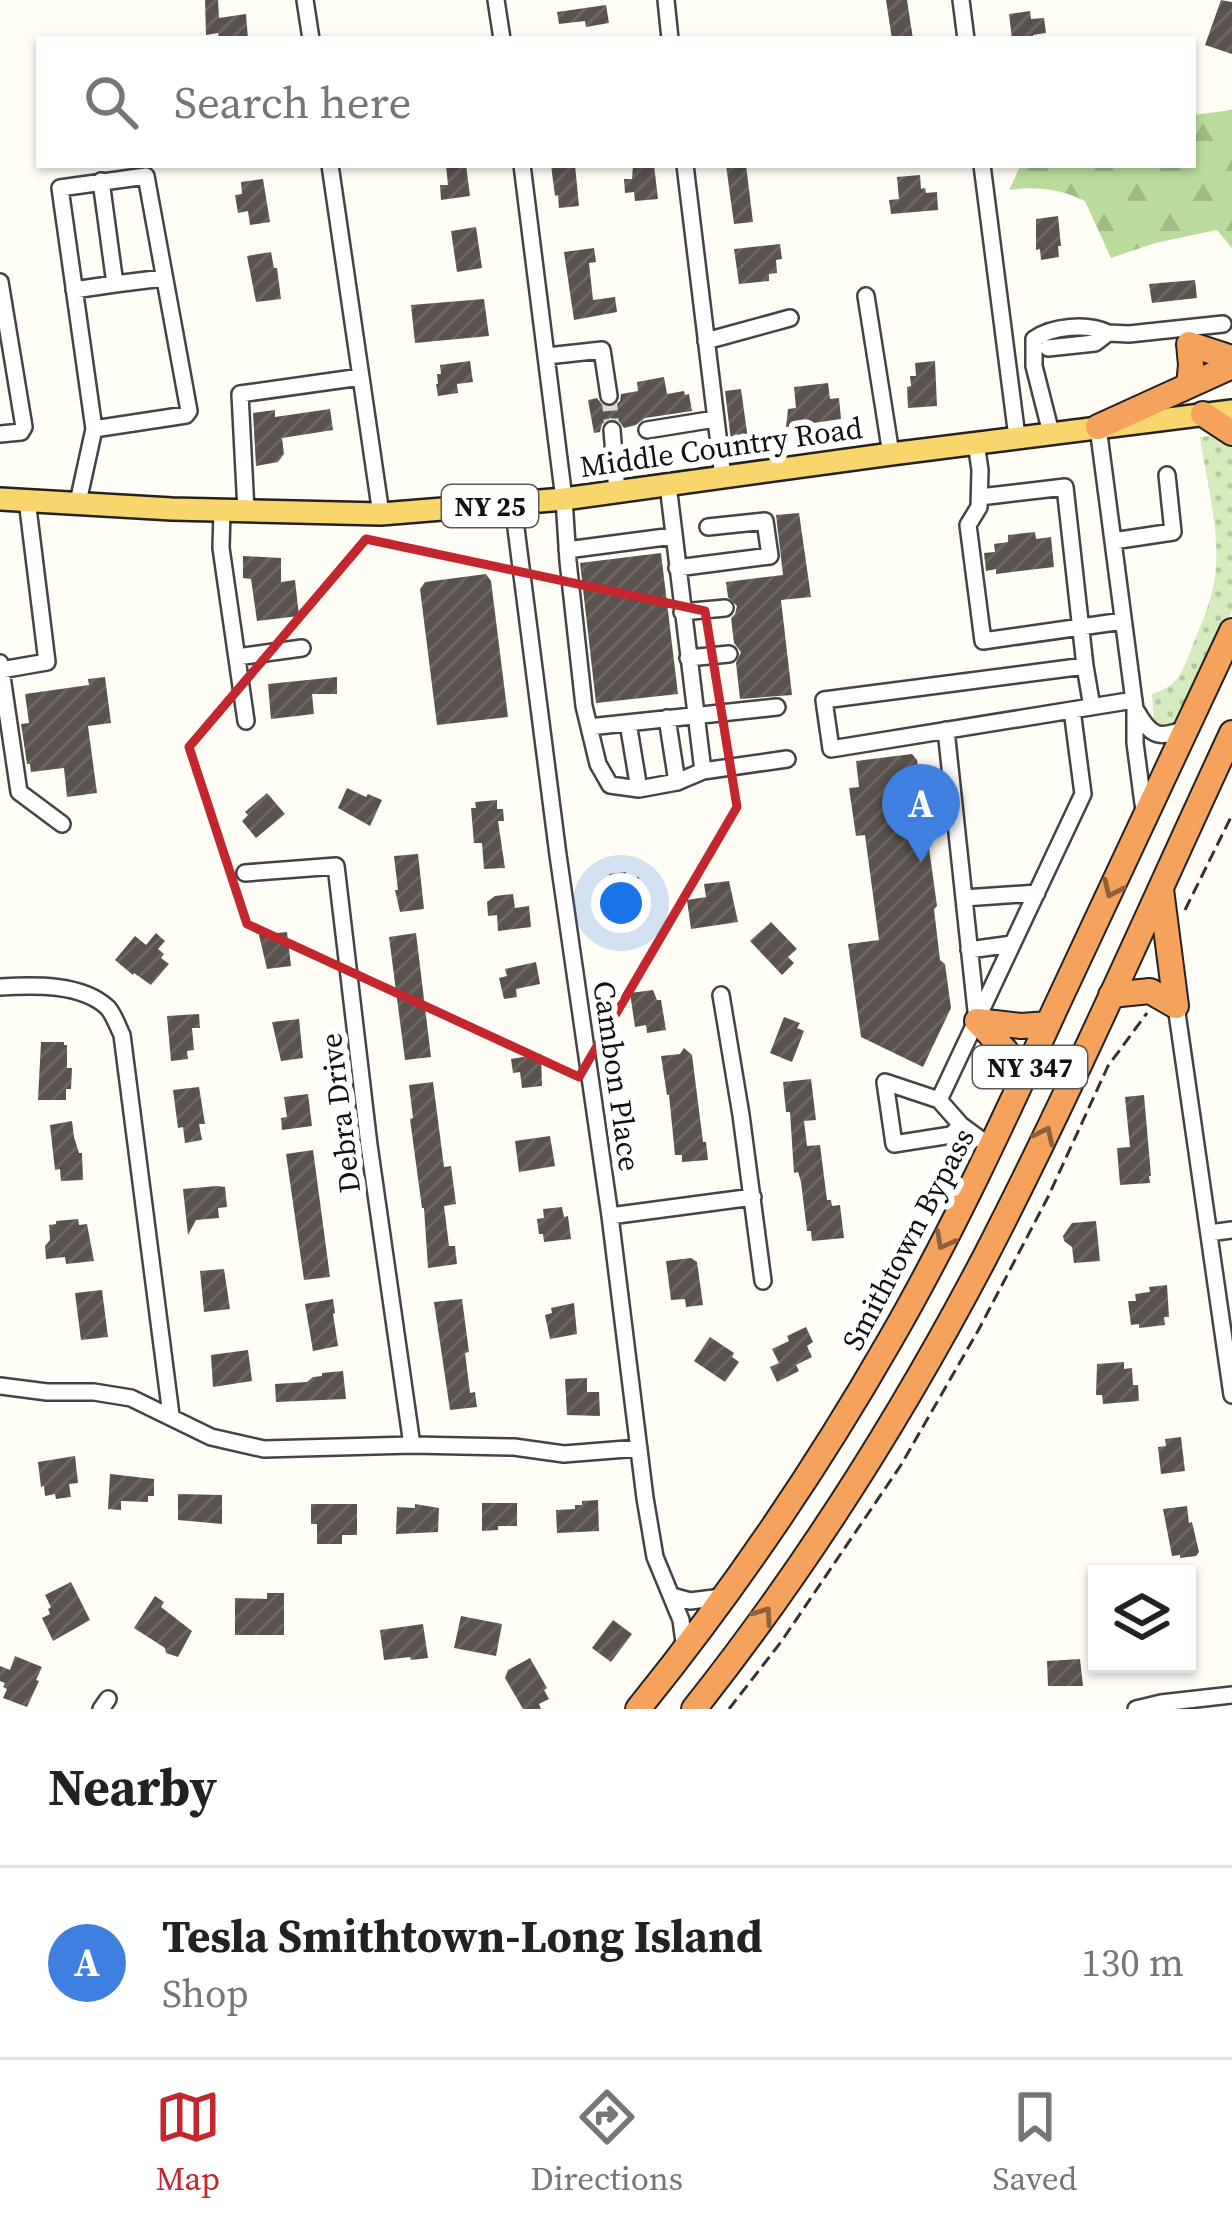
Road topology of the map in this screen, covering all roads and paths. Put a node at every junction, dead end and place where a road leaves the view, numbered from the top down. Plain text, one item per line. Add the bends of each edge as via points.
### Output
1 (305, 0) edge
2 (496, 0) edge
3 (666, 0) edge
4 (961, 0) edge
5 (311, 36) edge
6 (502, 36) edge
7 (670, 36) edge
8 (966, 36) edge
9 (329, 168) edge
10 (522, 168) edge
11 (685, 168) edge
12 (982, 168) edge
13 (101, 182) junction
14 (163, 278) junction
15 (0, 282) edge
16 (115, 284) junction
17 (74, 290) junction
18 (866, 296) dead end
19 (790, 318) dead end
20 (1222, 324) dead end
21 (1108, 333) junction
22 (1182, 336) junction
23 (706, 341) junction
24 (1048, 348) dead end
25 (547, 356) junction
26 (1232, 362) edge
27 (361, 377) junction
28 (1189, 385) junction
29 (608, 389) tunnel mouth
30 (1232, 411) edge
31 (1203, 414) junction
32 (715, 419) junction
33 (1098, 427) junction
34 (94, 429) junction
35 (612, 430) tunnel mouth
36 (647, 430) dead end
37 (1051, 433) junction
38 (1232, 433) edge
39 (0, 434) edge
40 (1017, 437) junction
41 (976, 443) junction
42 (891, 454) junction
43 (1167, 475) dead end
44 (723, 477) junction
45 (668, 485) junction
46 (617, 492) junction
47 (980, 497) junction
48 (0, 499) edge
49 (564, 499) junction
50 (27, 500) junction
51 (78, 502) junction
52 (513, 505) junction
53 (222, 511) junction
54 (246, 511) junction
55 (381, 514) junction
56 (708, 527) dead end
57 (674, 536) junction
58 (1113, 542) junction
59 (567, 550) junction
60 (677, 568) junction
61 (725, 608) dead end
62 (682, 612) junction
63 (1123, 621) junction
64 (1082, 628) junction
65 (1232, 631) edge
66 (302, 648) dead end
67 (729, 653) dead end
68 (237, 657) junction
69 (688, 658) junction
70 (0, 660) edge
71 (1085, 666) junction
72 (2, 670) edge
73 (1135, 704) junction
74 (777, 706) dead end
75 (1092, 707) junction
76 (1072, 710) junction
77 (694, 715) junction
78 (668, 718) junction
79 (246, 721) dead end
80 (628, 723) junction
81 (589, 727) junction
82 (1187, 728) junction
83 (946, 730) junction
84 (1232, 733) edge
85 (1232, 754) edge
86 (787, 759) dead end
87 (703, 771) junction
88 (677, 782) junction
89 (639, 789) junction
90 (1202, 797) junction
91 (1232, 815) edge
92 (1144, 819) junction
93 (62, 824) dead end
94 (245, 873) dead end
95 (1160, 888) junction
96 (1036, 892) junction
97 (964, 898) junction
98 (1184, 912) dead end
99 (1012, 944) junction
100 (969, 950) junction
101 (0, 987) edge
102 (1111, 994) junction
103 (721, 995) dead end
104 (1176, 1006) junction
105 (977, 1021) junction
106 (1048, 1024) junction
107 (1024, 1078) junction
108 (939, 1100) junction
109 (961, 1125) junction
110 (991, 1147) junction
111 (753, 1197) junction
112 (610, 1216) junction
113 (1232, 1230) edge
114 (1210, 1233) junction
115 (763, 1281) dead end
116 (0, 1386) edge
117 (1232, 1395) edge
118 (171, 1415) junction
119 (412, 1445) junction
120 (639, 1448) junction
121 (673, 1596) junction
122 (724, 1596) junction
123 (685, 1649) junction
124 (1232, 1695) edge
125 (638, 1709) edge
126 (694, 1709) edge
127 (1136, 1709) edge

1 - 5 street
2 - 6 street
3 - 7 street
4 - 8 street
9 - 27 street
10 - 25 street
11 - 23 street
12 - 40 street
13 - 14 street via 146,176
13 - 16 street
13 - 17 street via 60,188
14 - 16 street
14 - 34 street via 188,413
15 - 39 street via 24,428
16 - 17 street
17 - 34 street
18 - 42 street
19 - 23 street
20 - 22 street
21 - 22 street
21 - 24 street via 1095,343
21 - 37 street via 1085,326 1034,339
22 - 26 highway
22 - 28 highway
23 - 32 street
25 - 29 street via 602,350
25 - 49 street
26 - 28 highway
27 - 54 street via 240,394
27 - 55 street
28 - 33 highway
30 - 31 main road, Middle Country Road / NY 25
31 - 33 main road, Middle Country Road / NY 25
31 - 38 highway
32 - 36 street
32 - 44 street
33 - 37 main road, Middle Country Road / NY 25
33 - 58 street
34 - 51 street
35 - 46 street
37 - 40 main road, Middle Country Road / NY 25
40 - 41 main road, Middle Country Road / NY 25
41 - 42 main road, Middle Country Road / NY 25
41 - 47 street
42 - 44 main road, Middle Country Road / NY 25
43 - 58 street via 1173,532
44 - 45 main road, Middle Country Road / NY 25
45 - 46 main road, Middle Country Road / NY 25
45 - 57 street
46 - 49 main road, Middle Country Road / NY 25
47 - 64 street via 1065,487
47 - 64 street via 968,525 982,640
48 - 50 main road, Middle Country Road / NY 25
49 - 52 main road, Middle Country Road / NY 25
49 - 59 street
50 - 51 main road, Middle Country Road / NY 25
50 - 72 street via 47,662
51 - 53 main road, Middle Country Road / NY 25
52 - 55 main road, Middle Country Road / NY 25
52 - 112 street, Cambon Place
53 - 54 main road, Middle Country Road / NY 25
53 - 68 street
54 - 55 main road, Middle Country Road / NY 25
56 - 60 street via 765,521 770,556
57 - 59 street
57 - 60 street
58 - 63 street
59 - 81 street
60 - 62 street
61 - 62 street
62 - 69 street
63 - 64 street
63 - 73 street
64 - 71 street
65 - 82 highway, Smithtown Bypass / NY 347
66 - 68 street
67 - 69 street
68 - 79 street
69 - 77 street
70 - 72 street
71 - 75 street
71 - 83 street via 824,700 831,748
72 - 93 street via 19,792
73 - 75 street
73 - 82 street via 1155,734
73 - 92 street
74 - 77 street
75 - 76 street
76 - 83 street
76 - 96 street via 1083,794
77 - 78 street
77 - 87 street
78 - 80 street
78 - 88 street
80 - 81 street
80 - 89 street
81 - 89 street via 610,785
82 - 92 highway, Smithtown Bypass / NY 347
83 - 97 street
84 - 90 highway, NY 347
85 - 90 highway
86 - 87 street
87 - 88 street
88 - 89 street
90 - 95 highway, NY 347
91 - 98 path
92 -> 106 highway, Smithtown Bypass / NY 347
94 - 119 street, Debra Drive via 336,866
95 - 102 highway, NY 347
95 - 104 highway
96 - 97 street
96 - 99 street
97 - 100 street
99 - 100 street
99 - 105 street
100 - 105 street
101 - 118 street via 87,995 109,1010 122,1035
102 - 104 highway via 1150,992
126 -> 102 highway, NY 347 via 805,1558 917,1380 1009,1211
103 - 111 street
104 - 114 street
105 - 106 highway
105 - 107 highway
105 - 108 street
106 - 107 highway, Smithtown Bypass / NY 347
107 - 110 highway, Smithtown Bypass / NY 347
108 - 109 street
108 - 109 street via 885,1082 894,1144 952,1135
109 - 110 street
110 -> 122 highway, Smithtown Bypass / NY 347 via 889,1342
111 - 112 street
111 - 115 street
112 - 120 street, Cambon Place
113 - 114 street
114 - 117 street
116 - 118 street via 130,1398
118 - 119 street via 211,1437 264,1449
119 - 120 street via 564,1454
120 - 121 street, Cambon Place via 655,1557
121 - 122 street
121 - 123 street, Cambon Place
122 - 123 highway, Smithtown Bypass / NY 347
123 - 125 highway, Smithtown Bypass / NY 347
124 - 127 street

